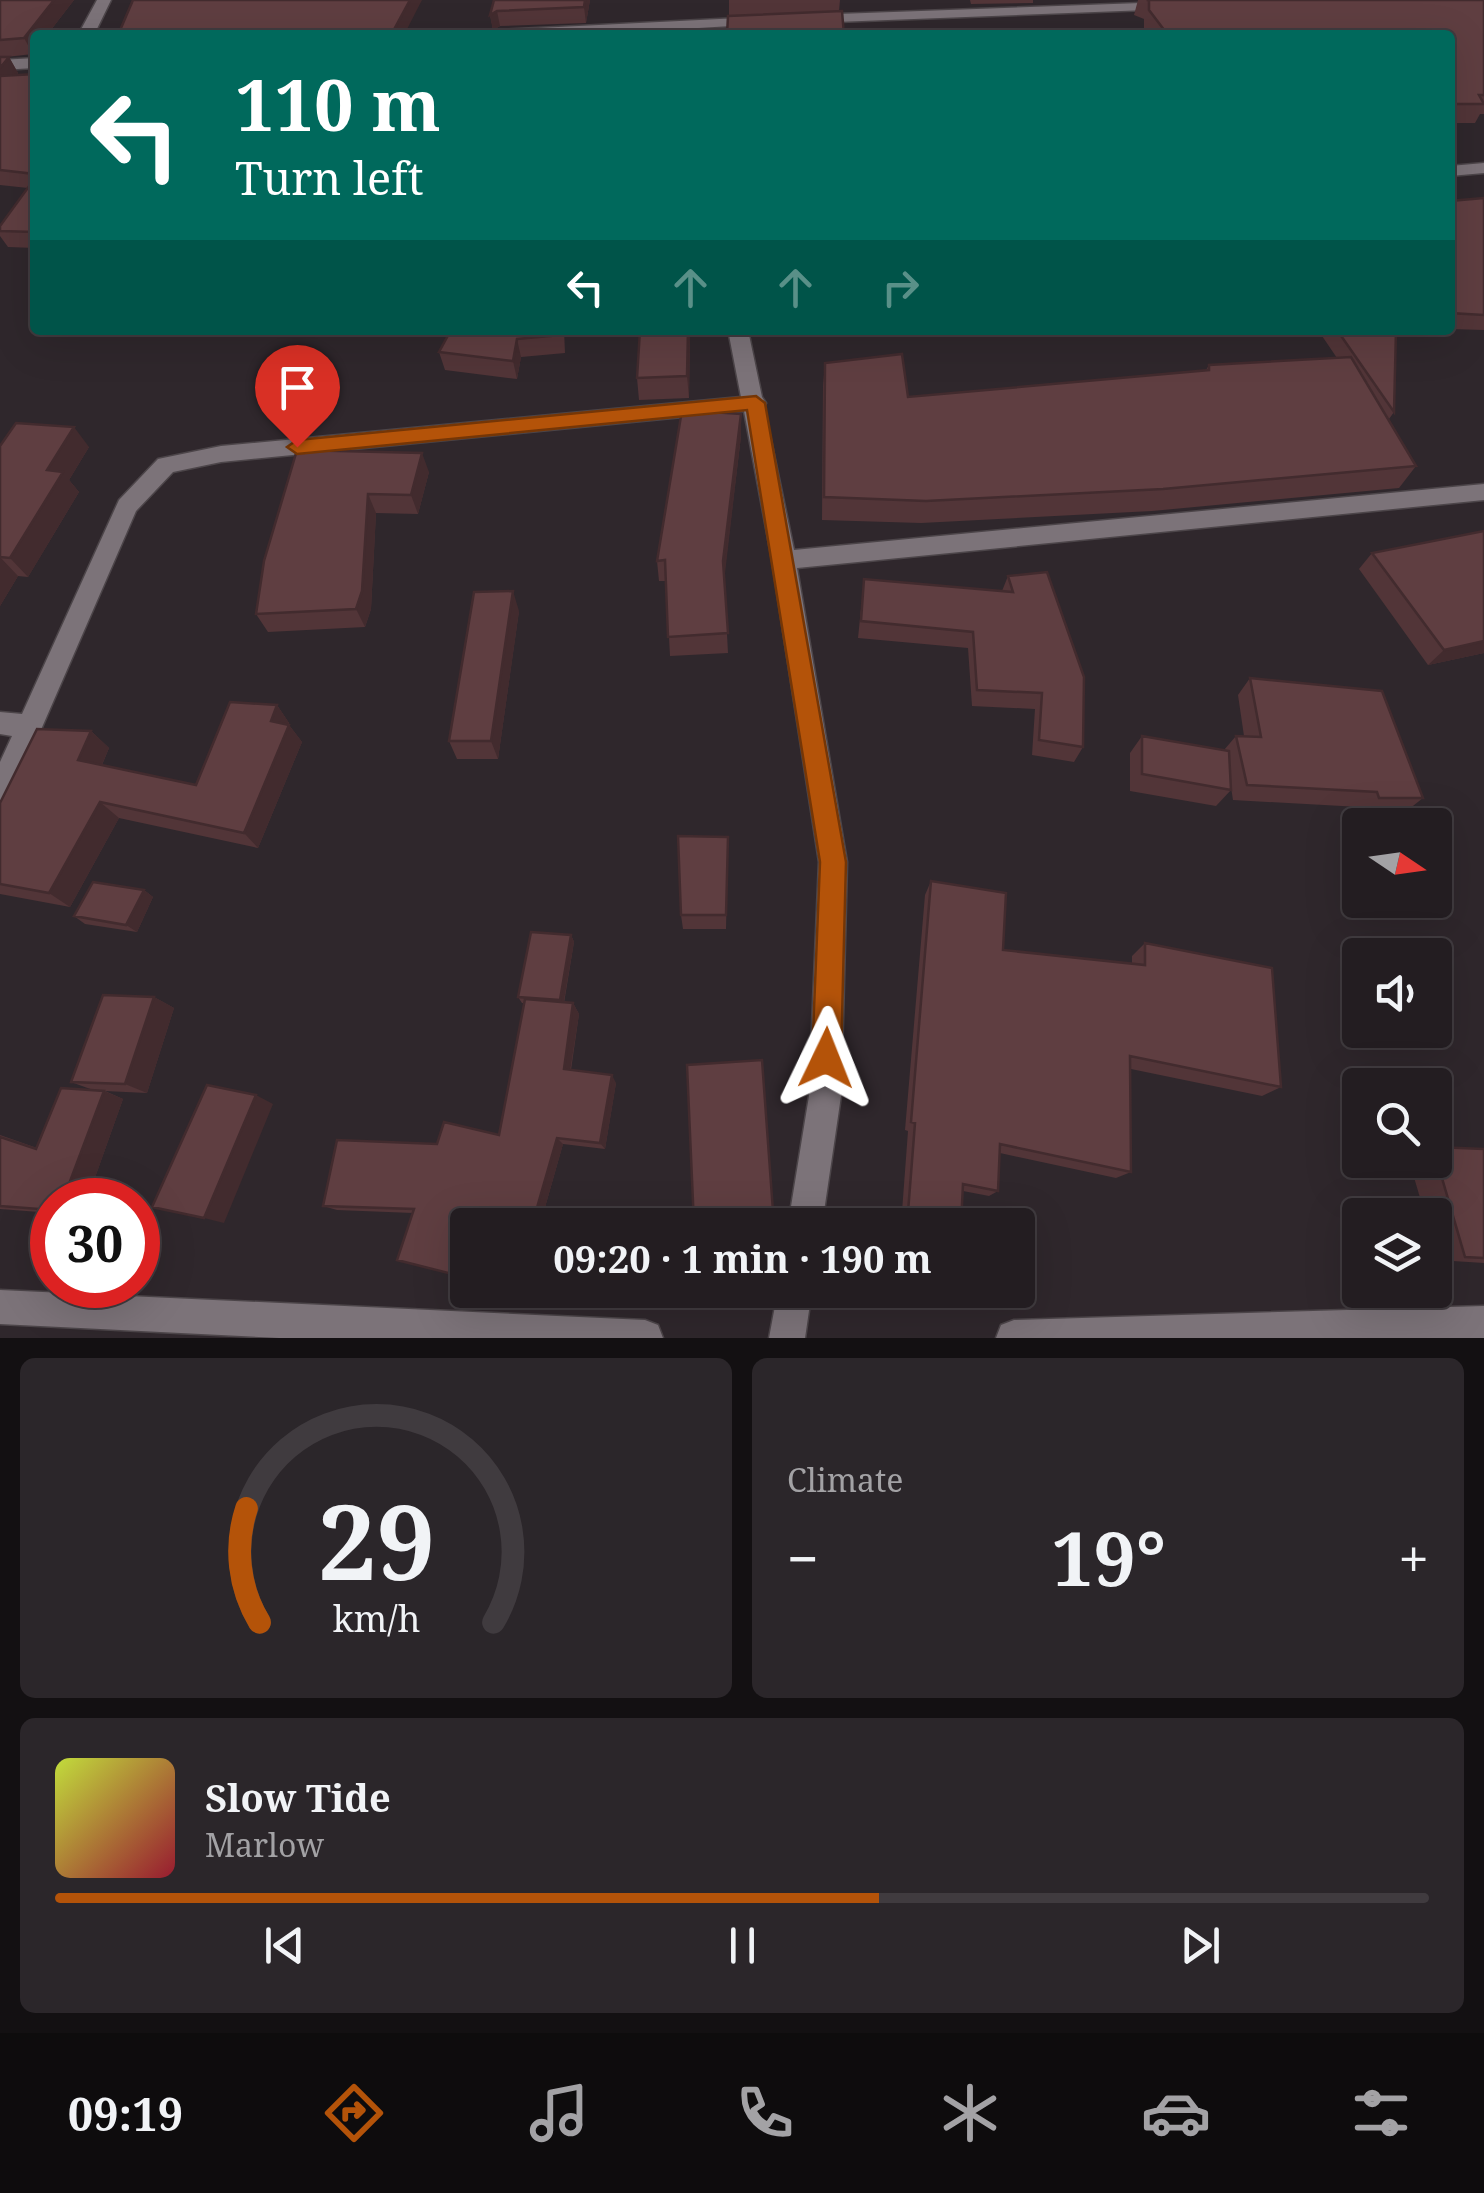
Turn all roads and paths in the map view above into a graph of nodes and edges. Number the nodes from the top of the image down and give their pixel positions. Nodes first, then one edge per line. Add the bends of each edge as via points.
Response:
1 (104, 0) edge
2 (1179, 5) edge
3 (685, 24) edge
4 (89, 30) edge
5 (584, 30) edge
6 (30, 63) edge
7 (0, 65) edge
8 (1484, 168) edge
9 (1455, 171) edge
10 (739, 335) edge
11 (756, 403) junction
12 (1484, 492) edge
13 (784, 560) junction
14 (0, 723) edge
15 (28, 726) junction
16 (0, 792) edge
17 (808, 1208) edge
18 (0, 1306) edge
19 (792, 1308) edge
20 (1484, 1324) edge
21 (646, 1338) edge
22 (787, 1338) edge
23 (1014, 1338) edge

1 - 4 street
2 - 3 street
3 - 5 street
6 - 7 street
8 - 9 street
10 - 11 street
11 - 13 street
11 - 15 street via 221,454 166,465 126,506
12 - 13 street
13 - 17 street via 833,862 825,1096
14 - 15 street
15 - 16 street
18 - 21 street
19 - 22 street
20 - 23 street

